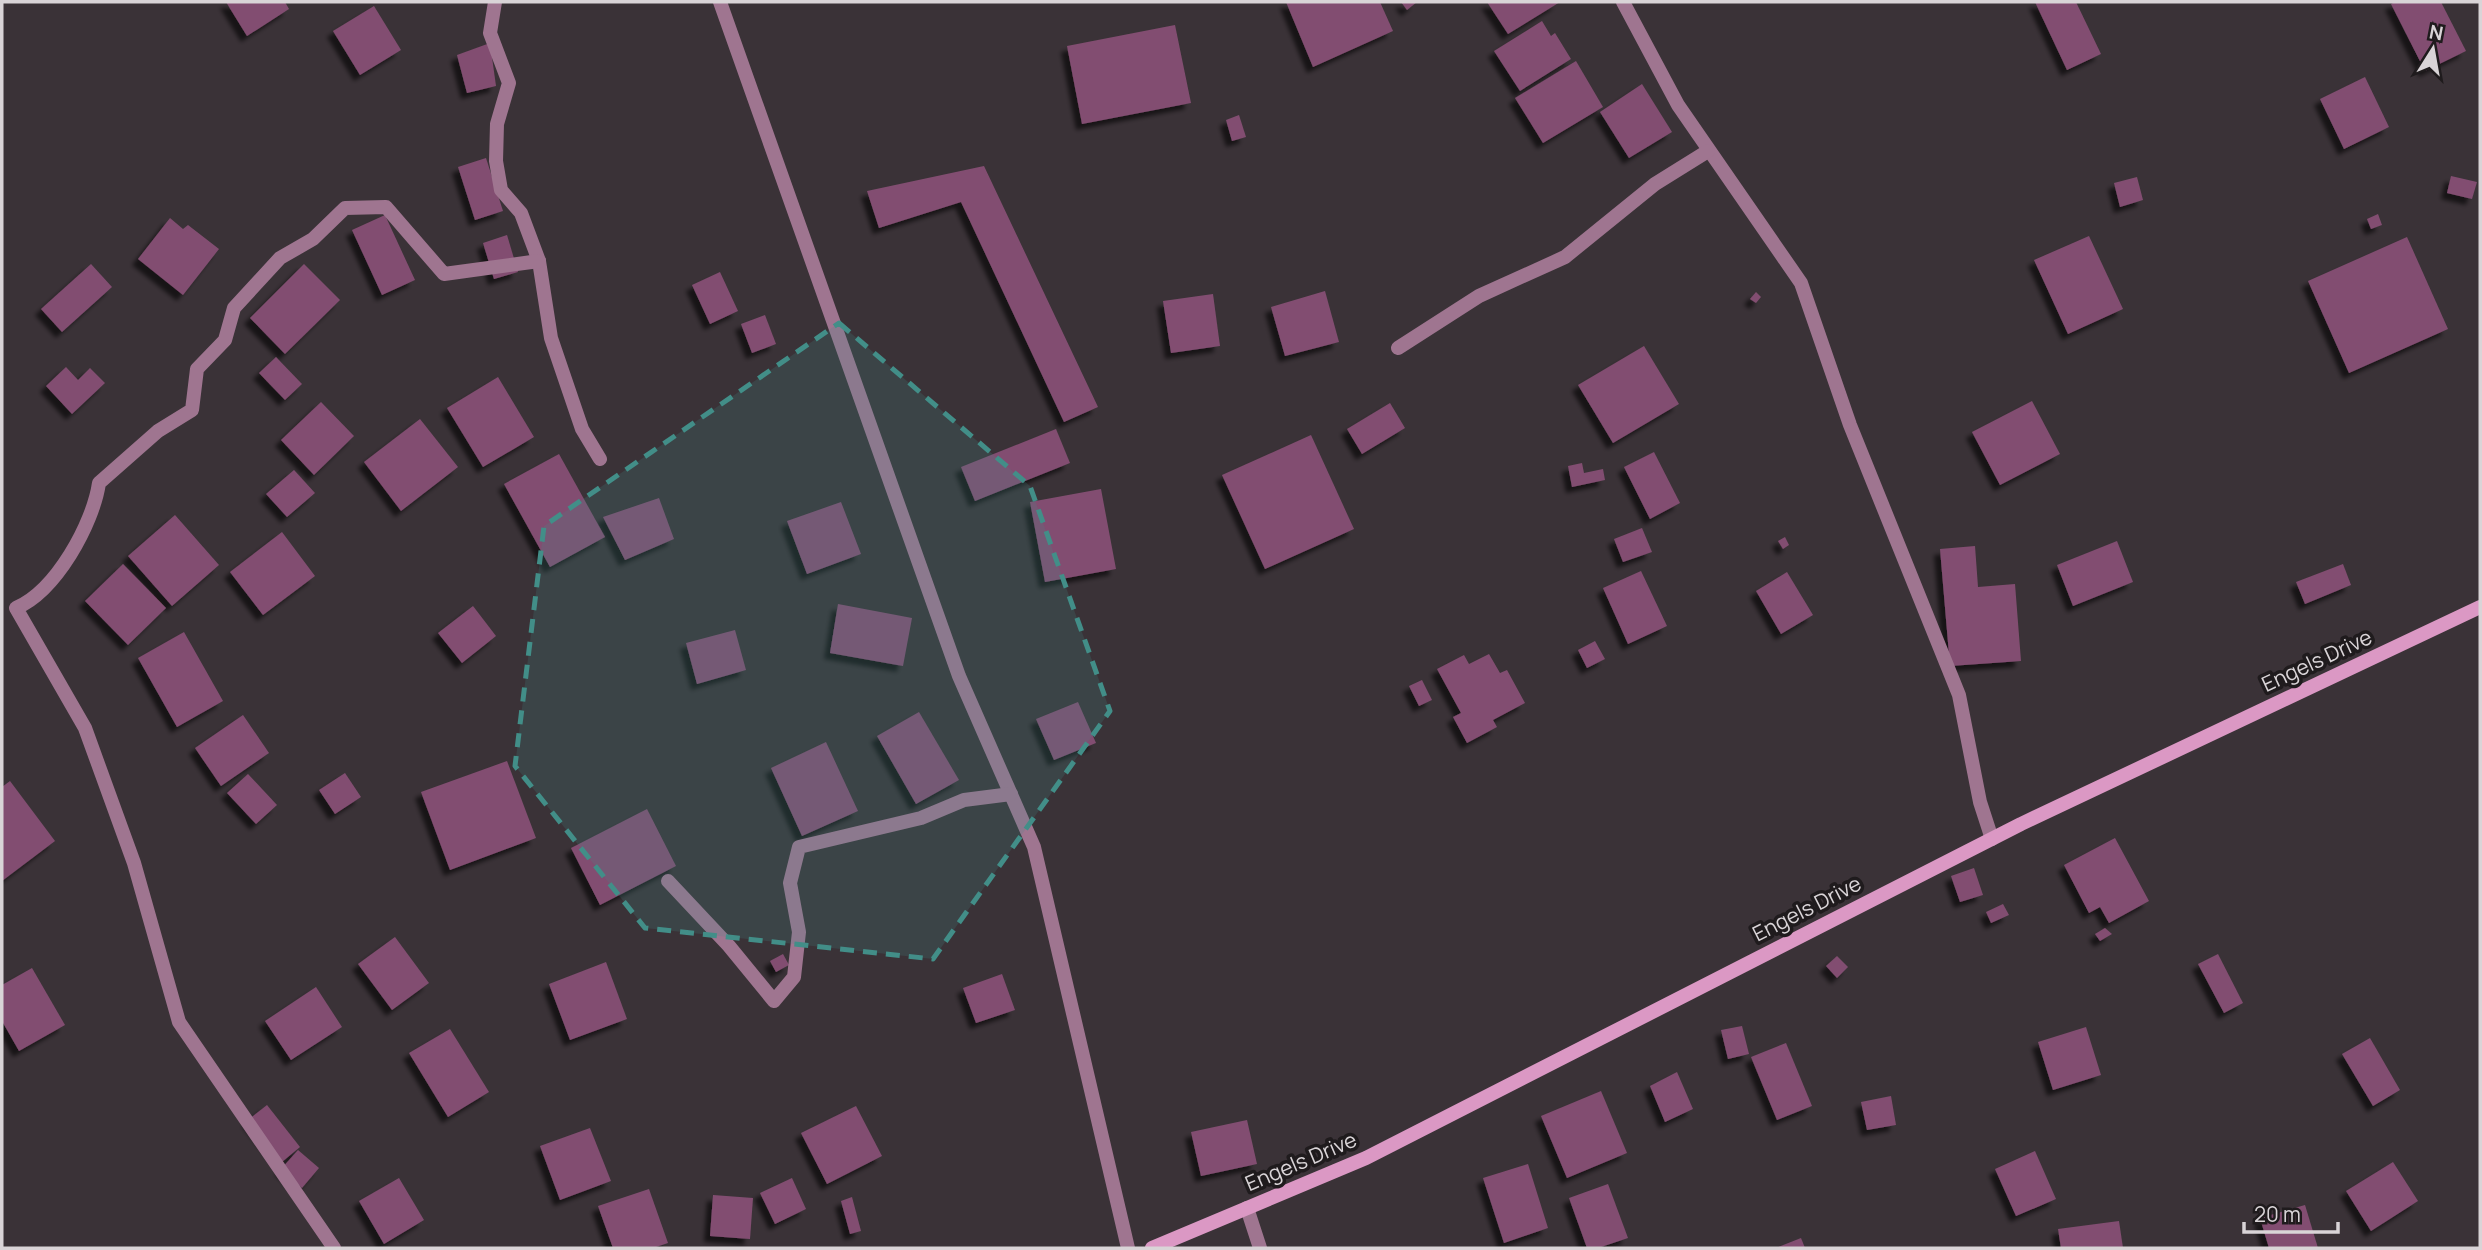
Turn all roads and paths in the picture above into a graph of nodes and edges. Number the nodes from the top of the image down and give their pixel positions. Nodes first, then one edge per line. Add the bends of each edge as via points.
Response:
1 (495, 2) edge
2 (720, 2) edge
3 (1623, 2) edge
4 (1707, 151) junction
5 (539, 261) junction
6 (1398, 348) dead end
7 (600, 459) dead end
8 (2480, 607) edge
9 (1011, 794) junction
10 (1992, 839) junction
11 (668, 881) dead end
12 (1247, 1208) junction
13 (334, 1248) edge
14 (1128, 1248) edge
15 (1152, 1248) edge
16 (1260, 1248) edge

1 - 5 street via 490,33 509,83 497,124 496,161 501,190 521,213
2 - 9 street via 959,676
3 - 4 street
4 - 6 street via 1655,184 1564,257 1479,296
4 - 10 street via 1801,283 1850,425 1959,695
5 - 7 street via 551,338 582,429
5 - 13 street via 444,274 386,207 345,208 313,239 280,258 233,308 225,340 197,369 192,410 158,431 99,483 96,507 74,549 45,586 16,608 85,728 134,863 179,1022
8 - 10 street, Engels Drive
9 - 11 street via 964,800 921,818 799,847 790,883 799,932 794,977 774,1001
9 - 14 street via 1034,847
10 - 12 street, Engels Drive via 1366,1157
12 - 15 street, Engels Drive
12 - 16 street

